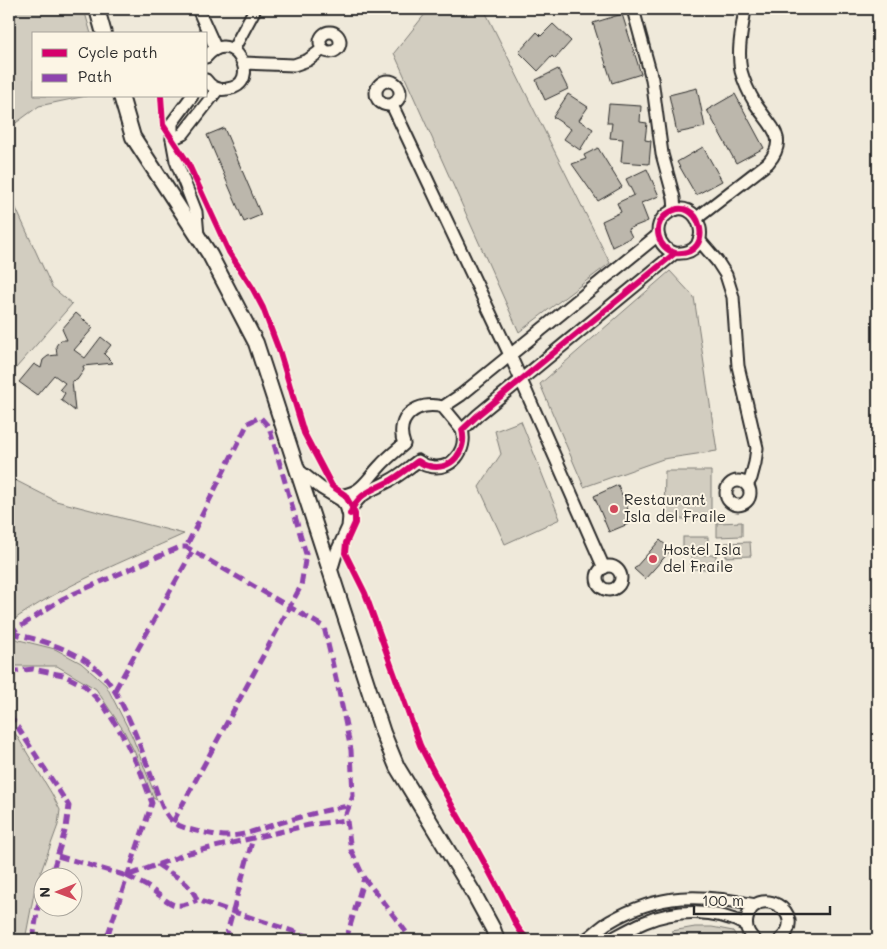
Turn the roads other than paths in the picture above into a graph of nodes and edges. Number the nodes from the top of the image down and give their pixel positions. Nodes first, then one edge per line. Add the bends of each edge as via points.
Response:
1 (97, 9) edge
2 (198, 9) edge
3 (255, 9) edge
4 (633, 9) edge
5 (745, 9) edge
6 (103, 32) edge
7 (216, 49) junction
8 (323, 49) dead end
9 (233, 50) junction
10 (208, 55) edge
11 (244, 63) junction
12 (208, 82) edge
13 (218, 89) junction
14 (122, 98) edge
15 (191, 98) edge
16 (392, 105) dead end
17 (172, 139) junction
18 (675, 210) junction
19 (696, 218) junction
20 (658, 235) junction
21 (198, 237) junction
22 (699, 240) junction
23 (676, 253) junction
24 (510, 355) junction
25 (522, 380) junction
26 (443, 407) junction
27 (462, 430) junction
28 (404, 444) junction
29 (418, 462) junction
30 (296, 468) junction
31 (746, 485) dead end
32 (332, 494) junction
33 (306, 498) junction
34 (349, 516) junction
35 (343, 539) junction
36 (323, 550) junction
37 (604, 568) dead end
38 (331, 571) junction
39 (756, 905) junction
40 (746, 925) junction
41 (495, 935) edge
42 (503, 940) edge
43 (584, 940) edge
44 (610, 940) edge
45 (755, 940) edge
46 (780, 940) edge

1 - 6 main road
2 - 7 street
3 - 9 street
4 - 18 street via 652,79 662,154
5 - 19 street via 739,57 742,73 778,142 768,163
7 - 9 street
7 - 10 street
8 - 11 street via 294,65
9 - 11 street
11 - 13 street via 243,76 236,85
12 - 13 street
13 - 17 street via 183,134
14 - 21 main road via 133,137
15 - 17 street via 172,123
16 - 24 street
17 - 21 street via 176,161 196,212
18 - 19 street via 687,211
18 - 20 street via 662,218
19 - 22 street via 701,231
20 - 23 street via 664,246
20 - 24 street
21 - 30 main road via 256,343
22 - 23 street via 689,251
22 - 31 street via 726,275 733,297 738,366 757,448 751,478
23 - 25 street
24 - 25 street
24 - 26 street
25 - 27 street
25 - 37 street
26 - 27 street
26 - 28 street via 426,405 411,412 401,428
27 - 29 street via 462,450 455,459 443,466 430,467
28 - 29 street
28 - 32 street via 352,494
29 - 34 street via 368,490 358,499
30 - 32 street
30 - 33 main road
32 - 33 street via 320,493
32 - 34 street via 346,506
33 - 36 main road
34 - 35 street
35 - 36 street
35 - 38 street
36 - 38 main road
38 - 41 main road via 380,725 398,767
39 - 40 street via 749,912
39 - 43 street via 699,896 672,898 628,912
39 - 46 street via 770,902 784,910 789,925
40 - 44 street via 716,914 675,914 644,922
40 - 45 street
41 - 42 street

